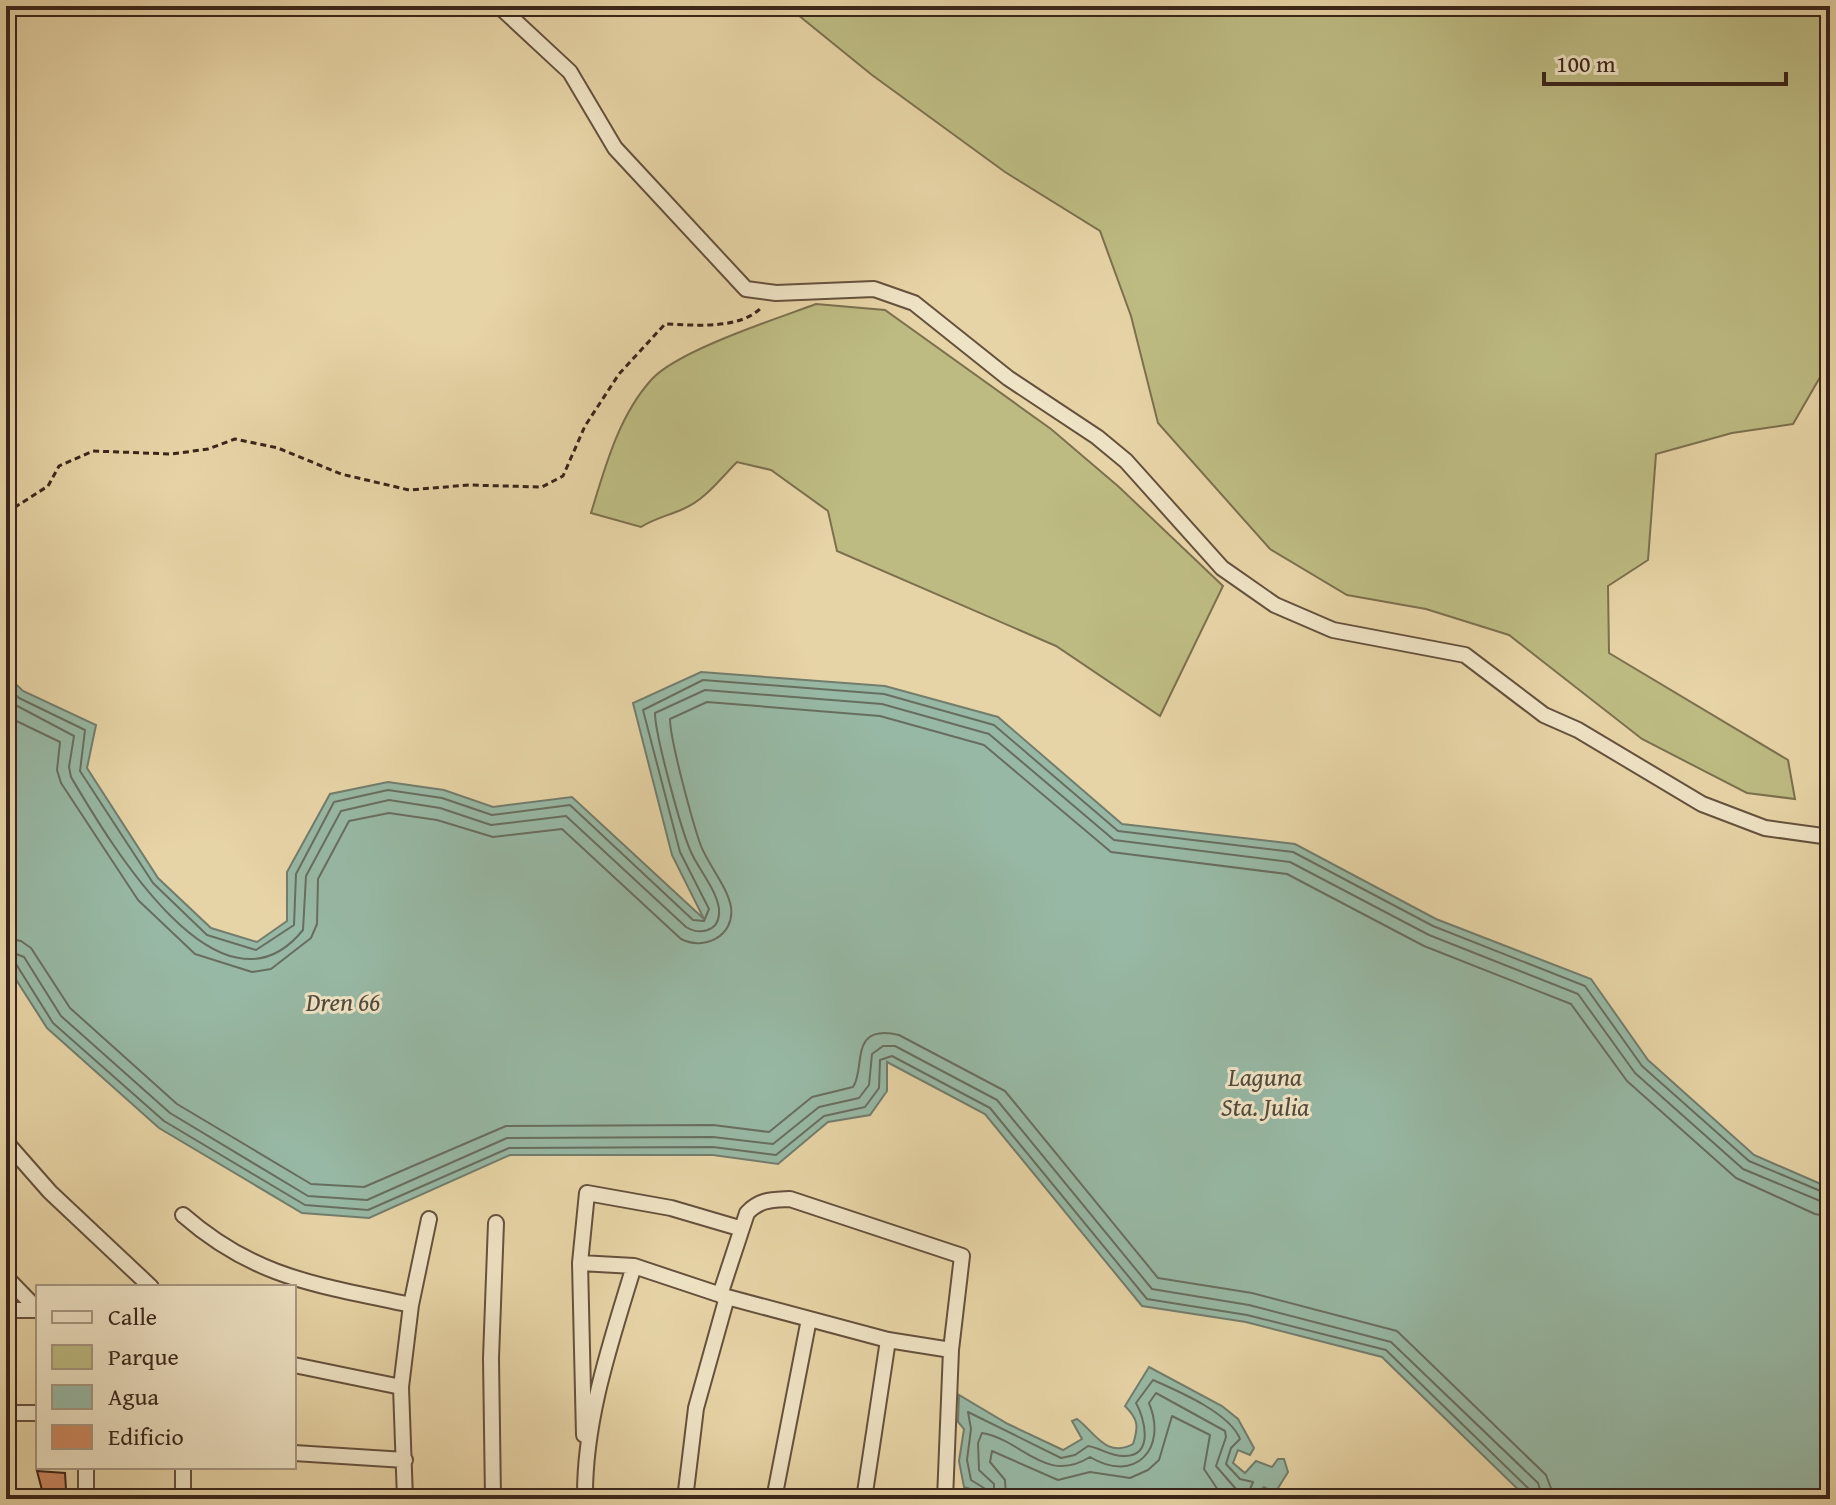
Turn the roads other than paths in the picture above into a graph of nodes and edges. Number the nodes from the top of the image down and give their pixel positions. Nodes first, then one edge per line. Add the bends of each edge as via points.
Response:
1 (499, 6) edge
2 (1830, 837) edge
3 (6, 1142) edge
4 (183, 1215) dead end
5 (429, 1219) dead end
6 (496, 1223) dead end
7 (739, 1228) junction
8 (580, 1263) junction
9 (634, 1266) junction
10 (6, 1277) edge
11 (149, 1285) edge
12 (724, 1296) junction
13 (411, 1305) junction
14 (36, 1308) edge
15 (6, 1310) edge
16 (36, 1310) edge
17 (809, 1319) junction
18 (888, 1340) junction
19 (951, 1350) junction
20 (296, 1365) edge
21 (401, 1387) junction
22 (6, 1413) edge
23 (36, 1413) edge
24 (296, 1453) edge
25 (405, 1460) junction
26 (585, 1464) junction
27 (86, 1469) edge
28 (183, 1469) edge
29 (86, 1499) edge
30 (183, 1499) edge
31 (405, 1499) edge
32 (493, 1499) edge
33 (585, 1499) edge
34 (685, 1499) edge
35 (774, 1499) edge
36 (864, 1499) edge
37 (945, 1499) edge

1 - 2 street via 570,72 615,148 746,289 874,289 914,303 1008,378 1116,453 1222,568 1275,605 1333,630 1465,655 1544,715 1702,804 1765,828
3 - 11 street via 50,1192
4 - 13 street via 216,1243 255,1265
5 - 13 street
6 - 32 street
7 - 8 street via 671,1208 587,1193
7 - 12 street
7 - 19 street via 756,1203 790,1199 962,1256
8 - 9 street
8 - 26 street
9 - 12 street
9 - 26 street via 603,1372
10 - 14 street
12 - 17 street
12 - 34 street via 696,1408
13 - 21 street
15 - 16 street
17 - 18 street
17 - 35 street
18 - 19 street
18 - 36 street
19 - 37 street
20 - 21 street
21 - 25 street
22 - 23 street
24 - 25 street
25 - 31 street
26 - 33 street
27 - 29 street
28 - 30 street

